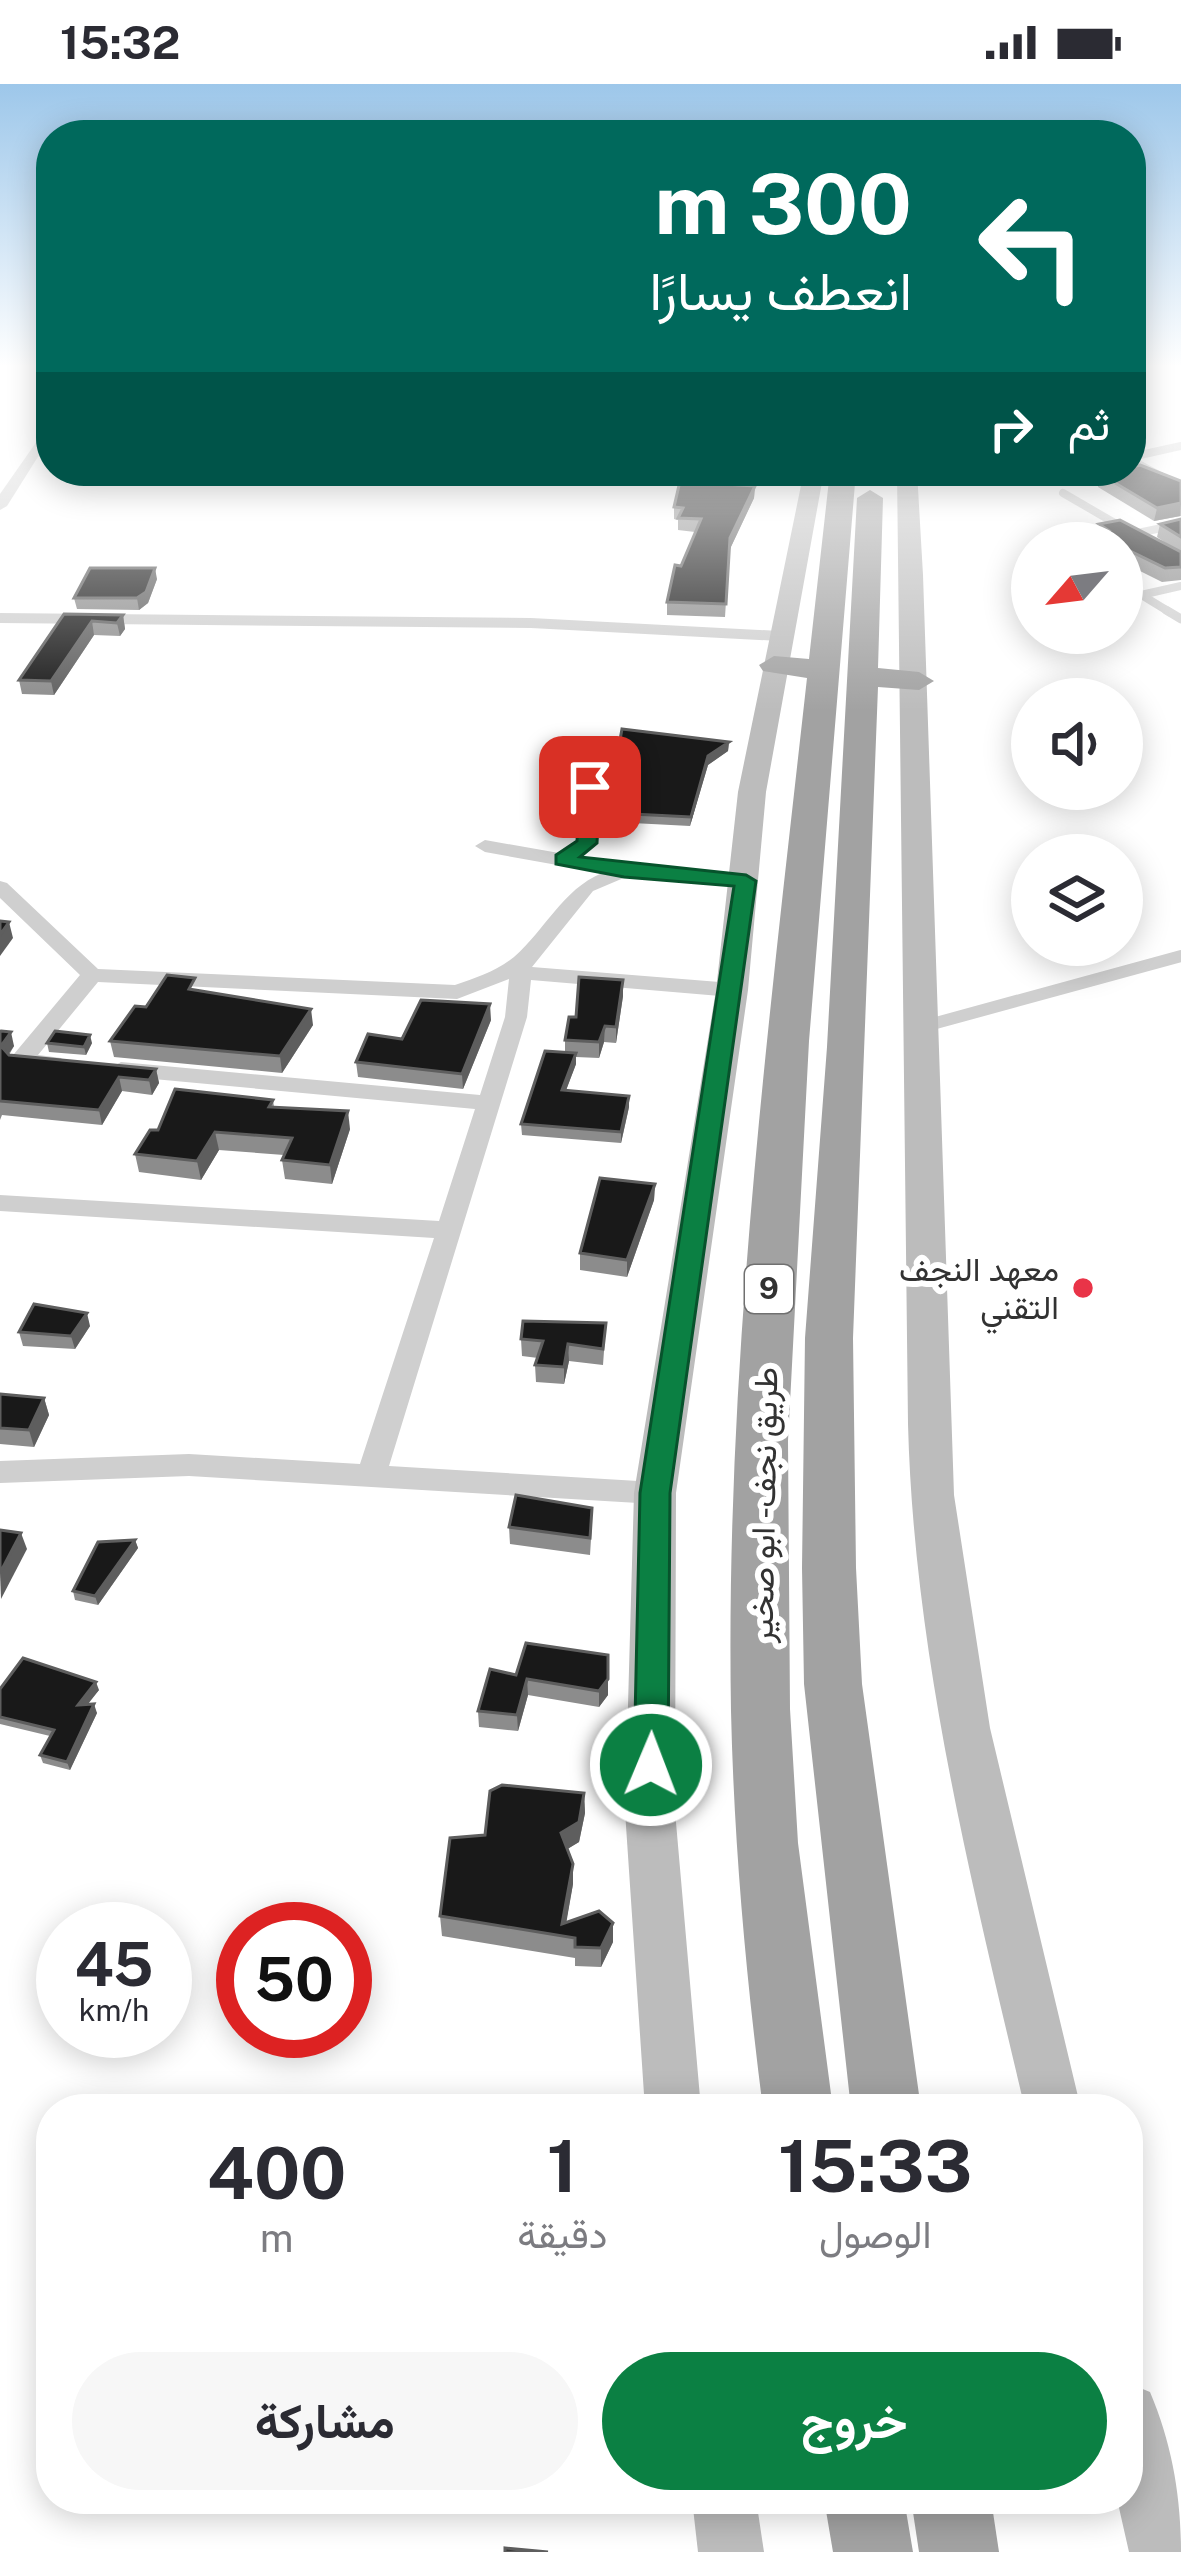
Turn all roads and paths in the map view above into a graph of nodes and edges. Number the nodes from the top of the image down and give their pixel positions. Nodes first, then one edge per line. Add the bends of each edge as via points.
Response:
1 (16, 480) edge
2 (908, 486) edge
3 (1063, 494) dead end
4 (834, 495) edge
5 (0, 506) edge
6 (910, 518) junction
7 (1112, 522) edge
8 (1181, 524) edge
9 (1143, 532) edge
10 (1143, 540) edge
11 (1149, 543) edge
12 (1181, 586) edge
13 (1143, 595) edge
14 (1143, 596) edge
15 (0, 618) edge
16 (1181, 619) edge
17 (777, 650) junction
18 (842, 673) junction
19 (919, 681) junction
20 (593, 760) dead end
21 (485, 846) dead end
22 (563, 860) junction
23 (624, 871) junction
24 (746, 881) junction
25 (0, 887) edge
26 (1181, 956) edge
27 (522, 967) junction
28 (92, 976) junction
29 (732, 990) junction
30 (918, 1028) junction
31 (489, 1103) junction
32 (0, 1203) edge
33 (447, 1230) junction
34 (0, 1472) edge
35 (372, 1473) junction
36 (761, 1478) junction
37 (831, 1492) junction
38 (655, 1493) junction
39 (760, 1557) junction
40 (829, 1568) junction
41 (672, 2094) edge
42 (796, 2094) edge
43 (884, 2094) edge
44 (1049, 2094) edge
45 (1143, 2475) edge
46 (726, 2514) edge
47 (867, 2514) edge
48 (953, 2514) edge
49 (731, 2552) edge
50 (873, 2552) edge
51 (959, 2552) edge
52 (1162, 2552) edge

1 - 5 street
2 - 6 main road
3 - 7 lane
4 - 6 highway
4 - 17 main road
4 - 18 highway, طريق نجف - ابو صخير / 9
6 - 19 main road
8 - 9 lane
10 - 11 lane
12 - 13 lane
14 - 16 lane
15 - 17 street via 531,623
17 - 18 highway
17 - 24 main road
18 - 19 highway
18 - 36 highway, طريق نجف - ابو صخير / 9 via 770,1256
18 - 37 highway, طريق نجف - ابو صخير / 9
19 - 30 main road
20 - 22 street via 587,843
21 - 22 street
22 - 23 street
23 - 24 street
23 - 27 street via 586,886
24 - 29 main road
25 - 28 street
26 - 30 lane
27 - 28 street via 457,992
27 - 29 street
27 - 31 street
28 - 31 street via 21,1060
29 - 38 main road
30 - 44 main road via 932,1492 949,1637 981,1818
31 - 33 street
32 - 33 street
33 - 35 street
34 - 35 street via 189,1465
35 - 38 street
36 - 37 highway via 791,1503
36 - 39 highway, طريق نجف - ابو صخير / 9
37 - 40 highway, طريق نجف - ابو صخير / 9
38 - 41 main road via 650,1811
39 - 40 highway via 797,1541 819,1551
39 - 42 highway, طريق نجف - ابو صخير / 9 via 760,1772
40 - 43 highway, طريق نجف - ابو صخير / 9 via 833,1684
45 - 52 main road
46 - 49 main road
47 - 50 highway
48 - 51 highway

